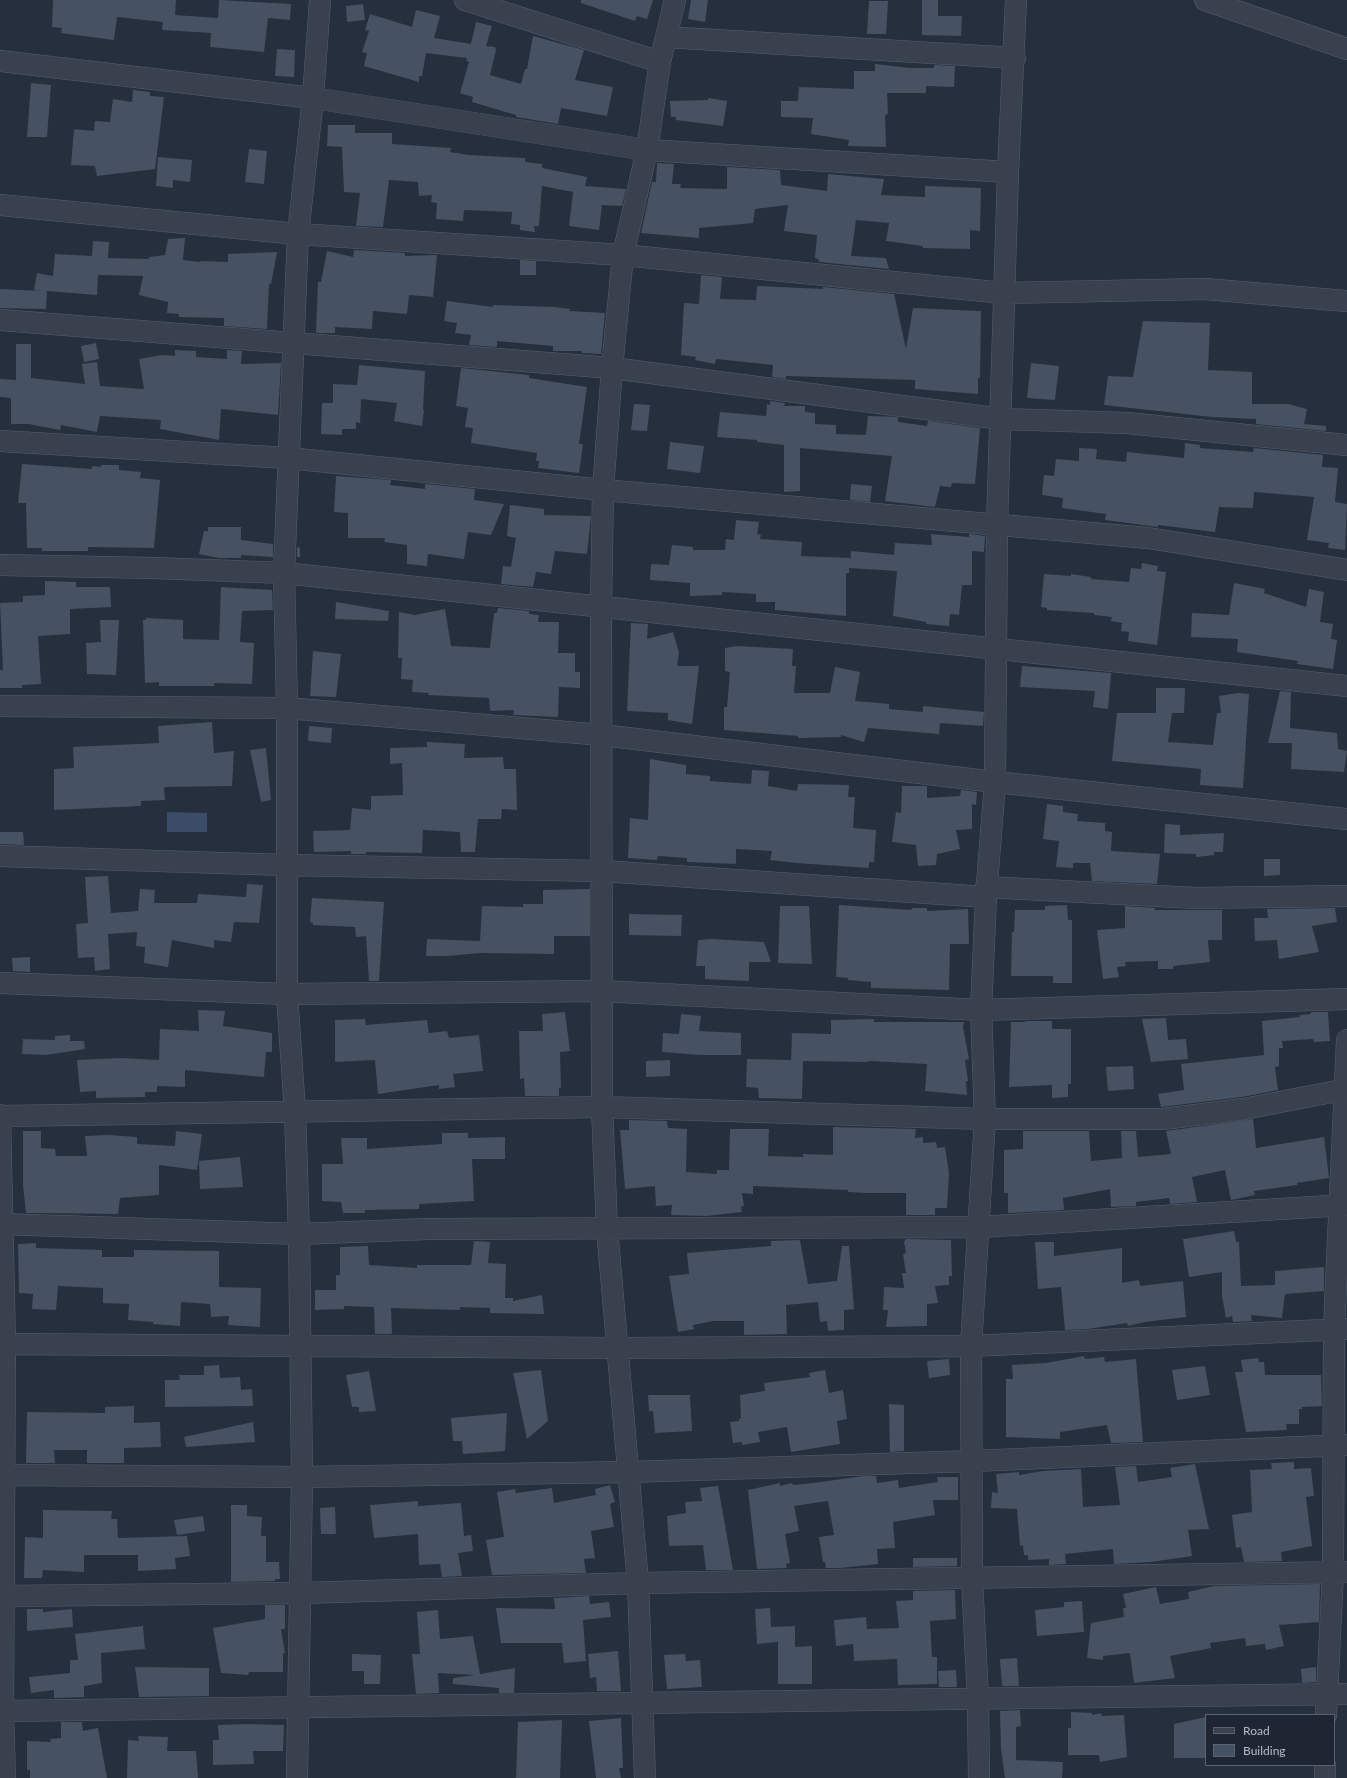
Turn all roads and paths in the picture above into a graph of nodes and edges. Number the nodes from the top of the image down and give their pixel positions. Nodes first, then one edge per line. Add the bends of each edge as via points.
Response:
1 (320, 0) edge
2 (465, 0) edge
3 (675, 0) edge
4 (1016, 0) edge
5 (1206, 0) edge
6 (666, 37) junction
7 (1347, 49) edge
8 (1015, 58) junction
9 (0, 61) edge
10 (660, 62) junction
11 (313, 98) junction
12 (647, 150) junction
13 (1008, 172) junction
14 (0, 205) edge
15 (298, 234) junction
16 (623, 255) junction
17 (1004, 293) junction
18 (1347, 302) edge
19 (0, 320) edge
20 (292, 343) junction
21 (612, 368) junction
22 (1002, 418) junction
23 (0, 441) edge
24 (1347, 445) edge
25 (288, 458) junction
26 (603, 490) junction
27 (997, 525) junction
28 (0, 565) edge
29 (1347, 570) edge
30 (284, 573) junction
31 (600, 607) junction
32 (997, 650) junction
33 (1347, 686) edge
34 (0, 706) edge
35 (287, 708) junction
36 (602, 735) junction
37 (995, 782) junction
38 (1347, 819) edge
39 (0, 856) edge
40 (286, 865) junction
41 (602, 871) junction
42 (986, 892) junction
43 (1347, 896) edge
44 (0, 983) edge
45 (602, 991) junction
46 (287, 994) junction
47 (1347, 999) edge
48 (981, 1010) junction
49 (1347, 1040) edge
50 (1345, 1089) edge
51 (602, 1107) junction
52 (295, 1112) junction
53 (0, 1116) edge
54 (985, 1119) junction
55 (1343, 1205) edge
56 (2, 1224) edge
57 (979, 1227) junction
58 (607, 1229) junction
59 (299, 1234) junction
60 (1340, 1329) edge
61 (3, 1343) edge
62 (300, 1344) junction
63 (971, 1346) junction
64 (617, 1348) junction
65 (1340, 1445) edge
66 (973, 1461) junction
67 (629, 1472) junction
68 (2, 1475) edge
69 (302, 1477) junction
70 (1340, 1573) edge
71 (972, 1579) junction
72 (638, 1583) junction
73 (301, 1593) junction
74 (2, 1596) edge
75 (1327, 1694) junction
76 (1347, 1694) edge
77 (978, 1699) junction
78 (642, 1703) junction
79 (298, 1706) junction
80 (2, 1711) edge
81 (1326, 1714) edge
82 (1325, 1766) edge
83 (5, 1778) edge
84 (297, 1778) edge
85 (645, 1778) edge
86 (978, 1778) edge
87 (1325, 1778) edge

1 - 11 street
2 - 10 street
3 - 6 street
4 - 8 street
5 - 7 street
6 - 8 street
6 - 10 street
8 - 13 street
9 - 11 street
10 - 12 street
11 - 12 street
11 - 15 street
12 - 13 street
12 - 16 street
13 - 17 street
14 - 15 street
15 - 16 street
15 - 20 street
16 - 17 street
16 - 21 street
17 - 18 street via 1205,289
17 - 22 street
19 - 20 street
20 - 21 street
20 - 25 street
21 - 22 street
21 - 26 street
22 - 24 street via 1127,423
22 - 27 street
23 - 25 street
25 - 26 street
25 - 30 street
26 - 27 street
26 - 31 street
27 - 29 street via 1148,538
27 - 32 street
28 - 30 street
30 - 31 street
30 - 35 street
31 - 32 street
31 - 36 street
32 - 33 street
32 - 37 street
34 - 35 street
35 - 36 street
35 - 40 street
36 - 37 street
36 - 41 street
37 - 38 street
37 - 42 street
39 - 40 street
40 - 41 street
40 - 46 street
41 - 42 street
41 - 45 street
42 - 43 street via 1196,898
42 - 48 street
44 - 46 street
45 - 46 street
45 - 48 street
45 - 51 street
46 - 52 street
47 - 48 street
48 - 54 street
49 - 50 street
50 - 54 street via 1244,1109 1163,1119
50 - 55 street
51 - 52 street
51 - 54 street
51 - 58 street
52 - 53 street
52 - 59 street
53 - 56 street
54 - 57 street
55 - 57 street
55 - 60 street
56 - 59 street
56 - 61 street
57 - 58 street
57 - 63 street
58 - 59 street via 428,1229
58 - 64 street
59 - 62 street
60 - 63 street
60 - 65 street
61 - 62 street
61 - 68 street
62 - 64 street
62 - 69 street
63 - 64 street
63 - 66 street
64 - 67 street
65 - 66 street
65 - 70 street
66 - 67 street
66 - 71 street
67 - 69 street
67 - 72 street
68 - 69 street
68 - 74 street
69 - 73 street
70 - 71 street
70 - 75 street
71 - 72 street
71 - 77 street
72 - 73 street
72 - 78 street
73 - 74 street
73 - 79 street
74 - 80 street
75 - 76 street
75 - 77 street
75 - 81 street
77 - 78 street
77 - 86 street
78 - 79 street
78 - 85 street
79 - 80 street
79 - 84 street
80 - 83 street
82 - 87 street

